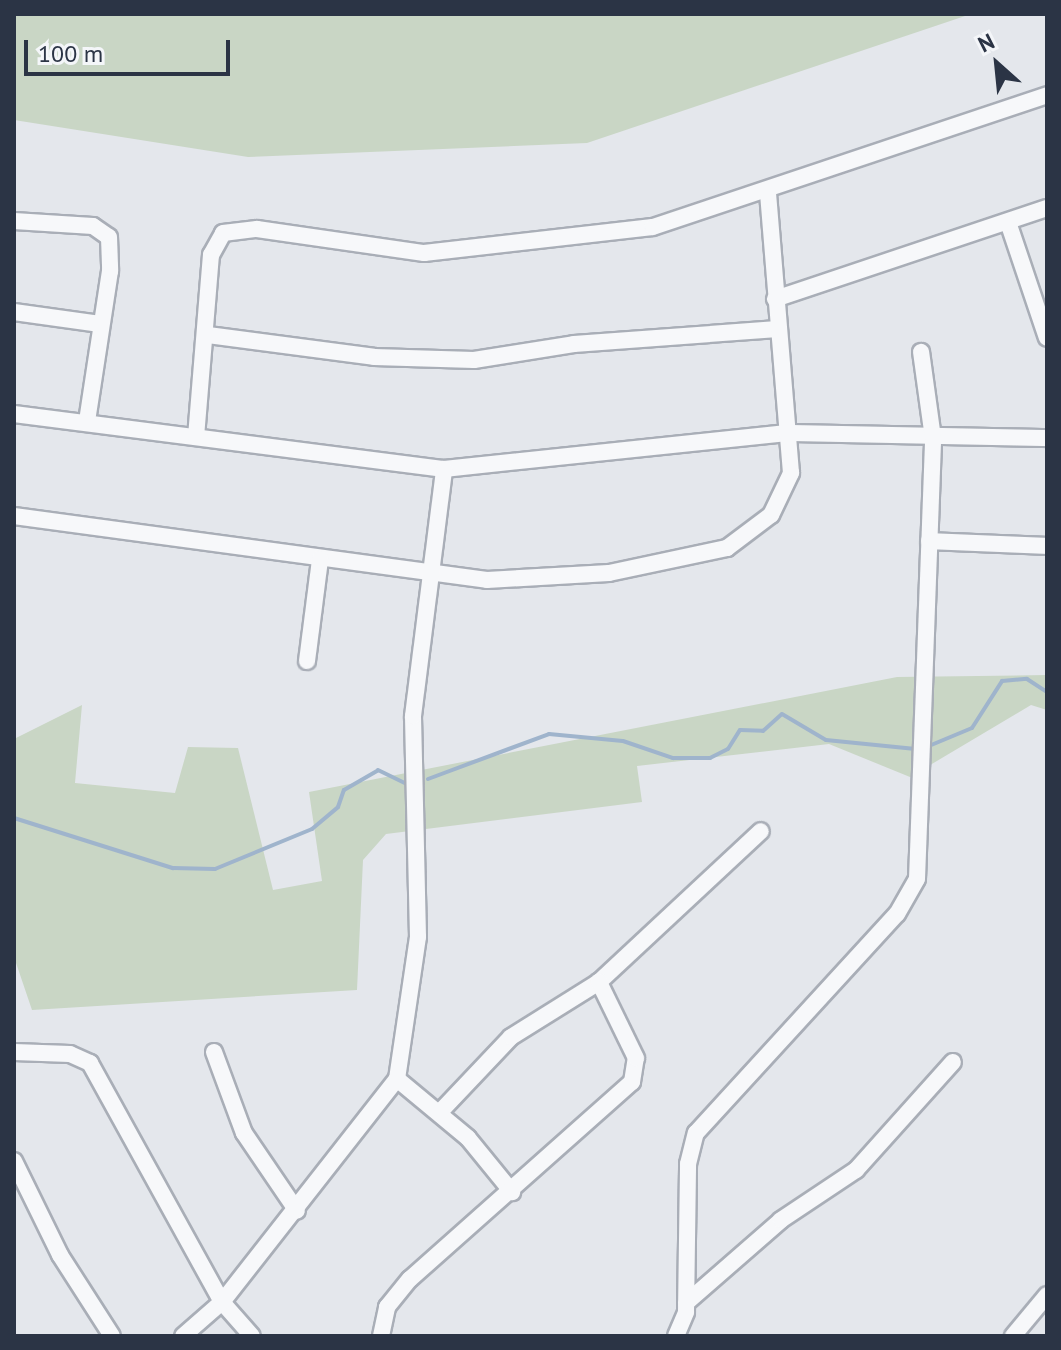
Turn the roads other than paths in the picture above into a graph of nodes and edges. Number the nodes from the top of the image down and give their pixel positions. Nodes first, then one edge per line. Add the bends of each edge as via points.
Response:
1 (1047, 95) edge
2 (768, 191) junction
3 (1047, 208) edge
4 (14, 221) edge
5 (1008, 222) junction
6 (775, 299) junction
7 (14, 312) edge
8 (100, 324) junction
9 (777, 329) junction
10 (208, 335) junction
11 (1047, 338) edge
12 (921, 352) dead end
13 (14, 414) edge
14 (87, 422) junction
15 (787, 433) junction
16 (196, 437) junction
17 (933, 438) junction
18 (1047, 438) edge
19 (444, 469) junction
20 (14, 516) edge
21 (929, 541) junction
22 (1047, 546) edge
23 (320, 559) junction
24 (433, 574) junction
25 (307, 661) dead end
26 (761, 831) dead end
27 (599, 982) junction
28 (14, 1052) edge
29 (214, 1052) dead end
30 (953, 1062) dead end
31 (397, 1079) junction
32 (440, 1112) junction
33 (14, 1161) edge
34 (19, 1186) edge
35 (512, 1192) junction
36 (297, 1211) junction
37 (1047, 1295) edge
38 (222, 1302) junction
39 (686, 1303) junction
40 (112, 1336) edge
41 (183, 1336) edge
42 (252, 1336) edge
43 (381, 1336) edge
44 (676, 1336) edge
45 (1013, 1336) edge

1 - 2 street
2 - 6 street
2 - 10 street via 653,227 424,253 234,229 215,241 211,255
3 - 5 street
4 - 8 street via 106,231 112,253
5 - 6 street
5 - 11 street
6 - 9 street
7 - 8 street
8 - 14 street
9 - 10 street via 574,344 474,360 374,357
9 - 15 street
10 - 16 street
12 - 17 street
13 - 14 street
14 - 16 street
15 - 17 street
15 - 19 street
15 - 24 street via 791,473 782,500 749,535 727,548 609,573 487,580
16 - 19 street
17 - 18 street
17 - 21 street
19 - 24 street
20 - 23 street
21 - 22 street
21 - 39 street via 920,863 907,900 703,1121 689,1147
23 - 24 street
23 - 25 street
24 - 31 street via 413,716 418,937
26 - 27 street
27 - 32 street via 511,1037
27 - 35 street via 637,1071 607,1110
28 - 38 street via 70,1054 90,1063
29 - 36 street via 244,1133
30 - 39 street via 856,1170 781,1220
31 - 32 street
31 - 36 street
32 - 35 street
33 - 34 street
34 - 40 street
35 - 43 street via 396,1294
36 - 38 street
37 - 45 street
38 - 41 street
38 - 42 street
39 - 44 street

